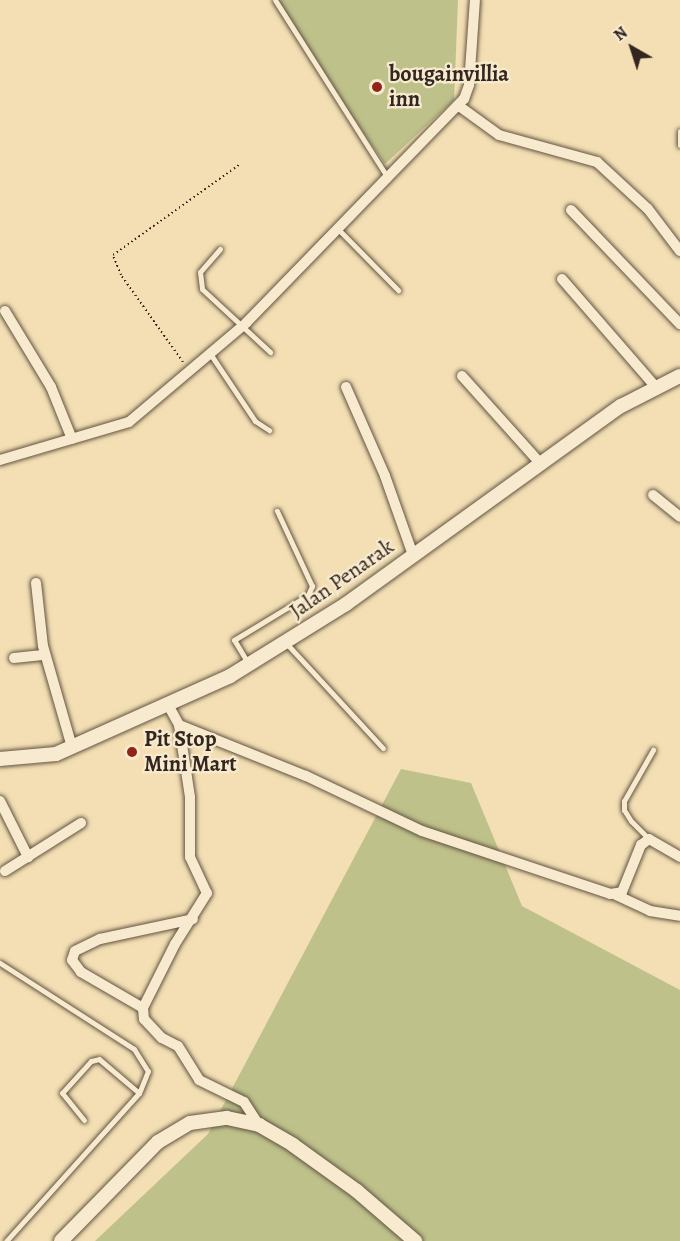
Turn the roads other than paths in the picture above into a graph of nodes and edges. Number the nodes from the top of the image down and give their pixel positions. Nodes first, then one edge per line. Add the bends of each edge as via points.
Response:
1 (275, 0) edge
2 (475, 0) edge
3 (459, 106) junction
4 (680, 131) edge
5 (680, 145) edge
6 (388, 178) junction
7 (570, 210) dead end
8 (338, 229) junction
9 (220, 249) dead end
10 (680, 251) edge
11 (562, 279) dead end
12 (398, 290) dead end
13 (5, 311) dead end
14 (680, 324) edge
15 (240, 328) junction
16 (270, 352) dead end
17 (211, 356) junction
18 (462, 376) dead end
19 (680, 376) edge
20 (655, 386) junction
21 (346, 387) dead end
22 (269, 430) dead end
23 (72, 439) junction
24 (0, 460) edge
25 (541, 464) junction
26 (653, 495) dead end
27 (277, 512) dead end
28 (680, 517) edge
29 (413, 555) junction
30 (36, 583) dead end
31 (286, 643) junction
32 (45, 655) junction
33 (14, 658) dead end
34 (249, 665) junction
35 (167, 703) junction
36 (179, 725) junction
37 (72, 747) junction
38 (384, 748) dead end
39 (653, 750) dead end
40 (0, 759) edge
41 (0, 801) edge
42 (81, 824) dead end
43 (649, 839) junction
44 (680, 857) edge
45 (28, 858) junction
46 (5, 871) dead end
47 (616, 894) junction
48 (680, 916) edge
49 (193, 919) junction
50 (0, 963) edge
51 (143, 1008) junction
52 (140, 1094) junction
53 (84, 1120) dead end
54 (259, 1125) junction
55 (6, 1241) edge
56 (61, 1241) edge
57 (415, 1241) edge

1 - 6 lane
2 - 3 street via 469,85
3 - 6 street
3 - 10 street via 499,135 597,162 648,208
4 - 5 lane
6 - 8 street
7 - 14 street
8 - 12 lane
8 - 15 street
9 - 15 lane via 200,272 202,289
11 - 20 street
13 - 23 street via 51,387
15 - 16 lane
15 - 17 street
17 - 22 lane via 255,421
17 - 23 street via 129,422
18 - 25 street
19 - 20 street, Jalan Penarak
20 - 25 street, Jalan Penarak
21 - 29 street via 385,476
23 - 24 street
25 - 29 street, Jalan Penarak
26 - 28 street
27 - 34 lane via 312,585 308,595 234,640
29 - 31 street, Jalan Penarak
30 - 32 street
31 - 34 street, Jalan Penarak
31 - 38 lane
32 - 33 street
32 - 37 street
34 - 35 street, Jalan Penarak
35 - 36 street
35 - 37 street, Jalan Penarak
36 - 47 street via 306,776 422,831
36 - 49 street via 190,797 190,857 207,893
37 - 40 street, Jalan Penarak via 56,754
39 - 43 lane via 624,801 631,821
41 - 45 street
42 - 45 street
43 - 44 street
43 - 47 street via 641,845 622,892
45 - 46 street
47 - 48 street via 650,911
49 - 51 street via 175,944
49 - 51 street via 100,939 75,951 72,960 81,972
50 - 52 lane via 134,1049 148,1071
51 - 54 street via 144,1019 152,1030 178,1046 199,1080 244,1102
52 - 53 lane via 95,1059 62,1094
52 - 55 lane
54 - 56 street via 227,1118 173,1130 140,1157
54 - 57 street via 357,1191

